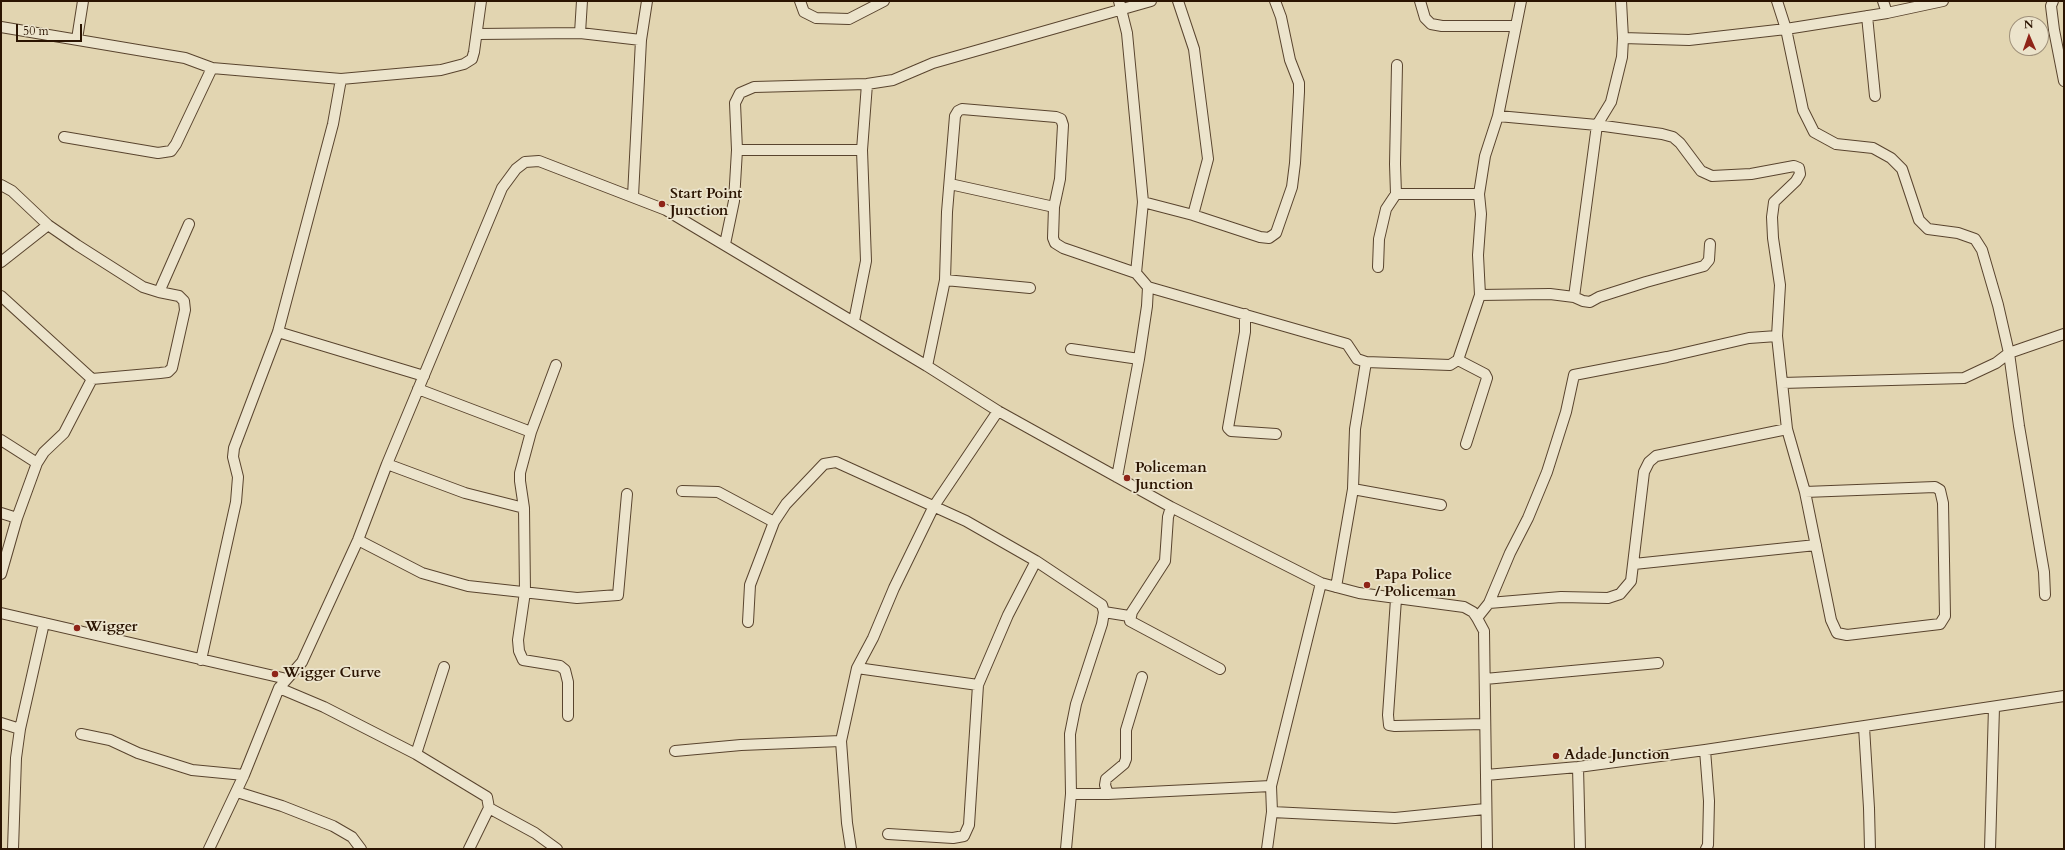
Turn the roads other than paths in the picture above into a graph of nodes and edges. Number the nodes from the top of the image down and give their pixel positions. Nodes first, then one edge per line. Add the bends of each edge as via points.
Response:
1 (83, 1) edge
2 (481, 1) edge
3 (582, 1) edge
4 (647, 1) edge
5 (800, 1) edge
6 (884, 1) edge
7 (1152, 1) edge
8 (1178, 1) edge
9 (1275, 1) edge
10 (1420, 1) edge
11 (1521, 1) edge
12 (1621, 1) edge
13 (1777, 1) edge
14 (1883, 1) edge
15 (1943, 1) edge
16 (2050, 3) edge
17 (1120, 5) edge
18 (1886, 13) junction
19 (1867, 16) junction
20 (1, 26) edge
21 (1514, 26) junction
22 (1786, 29) junction
23 (580, 33) junction
24 (478, 34) junction
25 (1623, 38) junction
26 (77, 39) junction
27 (641, 40) junction
28 (1397, 65) dead end
29 (212, 68) junction
30 (341, 79) junction
31 (2064, 81) edge
32 (867, 84) junction
33 (1875, 96) dead end
34 (1498, 116) junction
35 (1597, 125) junction
36 (64, 137) dead end
37 (736, 150) junction
38 (862, 150) junction
39 (950, 184) junction
40 (1, 185) edge
41 (1396, 194) junction
42 (1478, 194) junction
43 (633, 196) junction
44 (1143, 202) junction
45 (1054, 207) junction
46 (1193, 215) junction
47 (189, 224) dead end
48 (48, 225) junction
49 (725, 244) junction
50 (1710, 244) dead end
51 (1, 262) edge
52 (1378, 267) dead end
53 (1136, 273) junction
54 (945, 280) junction
55 (1148, 287) junction
56 (1030, 288) dead end
57 (159, 292) junction
58 (1480, 295) junction
59 (1, 296) edge
60 (1574, 297) junction
61 (1245, 314) junction
62 (854, 321) junction
63 (278, 332) junction
64 (2064, 334) edge
65 (1777, 336) junction
66 (1071, 349) dead end
67 (2009, 353) junction
68 (1139, 359) junction
69 (1458, 360) junction
70 (1366, 362) junction
71 (556, 365) dead end
72 (927, 366) junction
73 (424, 376) junction
74 (92, 379) junction
75 (1782, 383) junction
76 (418, 389) junction
77 (998, 411) junction
78 (1787, 429) junction
79 (531, 432) junction
80 (1276, 434) dead end
81 (1, 440) edge
82 (1466, 444) dead end
83 (37, 463) junction
84 (387, 464) junction
85 (1117, 477) junction
86 (1353, 488) junction
87 (682, 491) dead end
88 (1805, 492) junction
89 (627, 494) dead end
90 (934, 506) junction
91 (1441, 506) dead end
92 (1171, 507) junction
93 (524, 508) junction
94 (1, 513) edge
95 (17, 518) junction
96 (774, 522) junction
97 (358, 540) junction
98 (1816, 545) junction
99 (1036, 561) junction
100 (1634, 564) junction
101 (1, 574) edge
102 (1321, 583) junction
103 (1336, 587) junction
104 (525, 592) junction
105 (2045, 595) dead end
106 (1396, 599) junction
107 (1489, 603) junction
108 (1104, 612) junction
109 (1, 613) edge
110 (1129, 616) junction
111 (1478, 618) junction
112 (748, 622) dead end
113 (44, 623) junction
114 (201, 660) junction
115 (1658, 663) dead end
116 (444, 667) dead end
117 (857, 668) junction
118 (1220, 669) dead end
119 (1142, 677) dead end
120 (287, 679) junction
121 (1485, 679) junction
122 (978, 685) junction
123 (279, 688) junction
124 (2064, 696) edge
125 (1994, 707) junction
126 (568, 716) dead end
127 (1, 723) edge
128 (1485, 724) junction
129 (1864, 727) junction
130 (20, 729) junction
131 (81, 734) dead end
132 (841, 741) junction
133 (1705, 750) junction
134 (675, 751) dead end
135 (416, 754) junction
136 (1578, 767) junction
137 (244, 776) junction
138 (1486, 776) junction
139 (1271, 786) junction
140 (237, 792) junction
141 (1071, 794) junction
142 (1108, 794) junction
143 (488, 808) junction
144 (1485, 809) junction
145 (1272, 812) junction
146 (888, 834) dead end
147 (13, 849) edge
148 (210, 849) edge
149 (361, 849) edge
150 (469, 849) edge
151 (557, 849) edge
152 (851, 849) edge
153 (1066, 849) edge
154 (1268, 849) edge
155 (1486, 849) edge
156 (1580, 849) edge
157 (1706, 849) edge
158 (1870, 849) edge
159 (1990, 849) edge

1 - 26 street
2 - 24 street
3 - 23 street
4 - 27 street
5 - 6 street via 804,12 816,18 849,19
7 - 17 street
8 - 46 street via 1194,49 1208,159
9 - 46 street via 1281,16 1290,60 1299,82 1292,187 1276,233 1269,238 1260,237
10 - 21 street via 1425,18 1431,24
11 - 21 street
12 - 25 street
13 - 22 street
14 - 18 street
15 - 18 street
16 - 31 street
17 - 32 street via 939,61 893,80
17 - 44 street via 1127,32
18 - 19 street
19 - 22 street
19 - 33 street
20 - 26 street via 46,36
21 - 34 street
22 - 25 street via 1689,40
22 - 67 street via 1802,110 1814,132 1836,144 1873,148 1891,158 1902,169 1919,220 1928,228 1975,239 1982,250 1990,275
23 - 24 street
23 - 27 street
24 - 30 street via 472,59 464,64 441,70
25 - 35 street via 1622,57 1611,102
26 - 29 street via 185,58
27 - 43 street
28 - 41 street
29 - 30 street
29 - 36 street via 176,144 170,151 158,153
30 - 63 street via 332,124
32 - 37 street via 754,87 740,93 735,103
32 - 38 street
34 - 35 street
34 - 42 street via 1485,156
35 - 60 street
35 - 65 street via 1673,137 1701,171 1712,176 1751,174 1794,166 1800,168 1796,181 1774,202 1772,238 1780,285
37 - 38 street
37 - 49 street via 734,201
38 - 62 street via 866,261
39 - 45 street
39 - 45 street via 955,116 958,111 962,109 1056,117 1062,119 1063,124 1060,179
39 - 54 street
40 - 48 street via 12,191
41 - 42 street
41 - 52 street via 1386,209 1379,239
42 - 58 street via 1481,214 1478,255
43 - 49 street via 666,210
43 - 73 street via 539,161 525,162 516,169 502,188
44 - 46 street
44 - 53 street
45 - 53 street via 1055,243
47 - 57 street
48 - 51 street
48 - 57 street via 143,287
49 - 62 street
50 - 60 street via 1709,260 1704,266 1646,282 1590,302 1583,302
53 - 55 street
54 - 56 street
54 - 72 street
55 - 61 street
55 - 68 street
57 - 74 street via 179,296 184,301 185,310 172,368 168,372
58 - 60 street via 1550,294
58 - 69 street
59 - 74 street
61 - 70 street via 1347,344 1357,359
61 - 80 street via 1245,332 1228,428 1230,431
62 - 72 street
63 - 73 street
63 - 114 street via 234,448 238,488 236,502
64 - 67 street
65 - 75 street
65 - 107 street via 1749,338 1574,375 1566,412 1546,472
66 - 68 street
67 - 75 street via 1996,363 1964,378
67 - 105 street via 2018,426 2044,572
68 - 85 street
69 - 70 street via 1450,365
69 - 82 street via 1485,374 1487,378
70 - 86 street via 1356,429
71 - 79 street
72 - 77 street
73 - 76 street
74 - 83 street via 64,433 44,452
75 - 78 street
76 - 79 street
76 - 84 street
77 - 85 street
77 - 90 street
78 - 88 street
78 - 100 street via 1656,456 1649,462 1644,472
79 - 93 street via 520,481
81 - 83 street
83 - 95 street
84 - 93 street via 465,493
84 - 97 street
85 - 92 street
86 - 91 street
86 - 103 street
87 - 96 street via 718,492
88 - 98 street
88 - 98 street via 1935,487 1940,490 1943,503 1945,616 1940,624 1847,635 1837,633 1831,620
89 - 104 street via 618,595 577,598
90 - 96 street via 836,462 824,464 786,504
90 - 99 street
90 - 117 street
92 - 102 street
92 - 110 street via 1165,561
93 - 104 street
94 - 95 street
95 - 101 street
96 - 112 street via 750,585
97 - 104 street via 422,573 468,586
97 - 120 street via 302,662
98 - 100 street
99 - 108 street via 1102,605
99 - 122 street via 1008,615
100 - 107 street via 1631,581 1620,594 1608,598 1561,597
102 - 103 street
102 - 139 street
103 - 106 street
104 - 126 street via 518,640 519,651 523,660 560,666 565,670 568,682
106 - 111 street via 1464,607
106 - 128 street via 1388,715 1390,725
107 - 111 street
108 - 110 street
108 - 141 street via 1076,704 1070,734
109 - 113 street
110 - 118 street via 1130,620
111 - 121 street via 1484,630
113 - 114 street
113 - 130 street
114 - 120 street
115 - 121 street
116 - 135 street
117 - 122 street
117 - 132 street
119 - 142 street via 1126,730 1126,759 1124,764 1106,779
120 - 123 street
121 - 128 street
122 - 146 street via 969,825 964,836 953,838
123 - 135 street via 324,706
123 - 137 street
124 - 125 street
125 - 129 street
125 - 159 street
127 - 130 street
128 - 138 street
129 - 133 street
129 - 158 street via 1870,808
130 - 147 street via 16,758
131 - 137 street via 110,740 138,753 192,770
132 - 134 street via 741,745
132 - 152 street
133 - 136 street
133 - 157 street via 1710,801
135 - 143 street via 487,797
136 - 138 street
136 - 156 street
137 - 140 street
138 - 144 street
139 - 142 street
139 - 145 street
140 - 148 street
140 - 149 street via 333,826 352,837
141 - 142 street
141 - 153 street
143 - 150 street
143 - 151 street via 535,833
144 - 145 street via 1395,818
144 - 155 street
145 - 154 street

